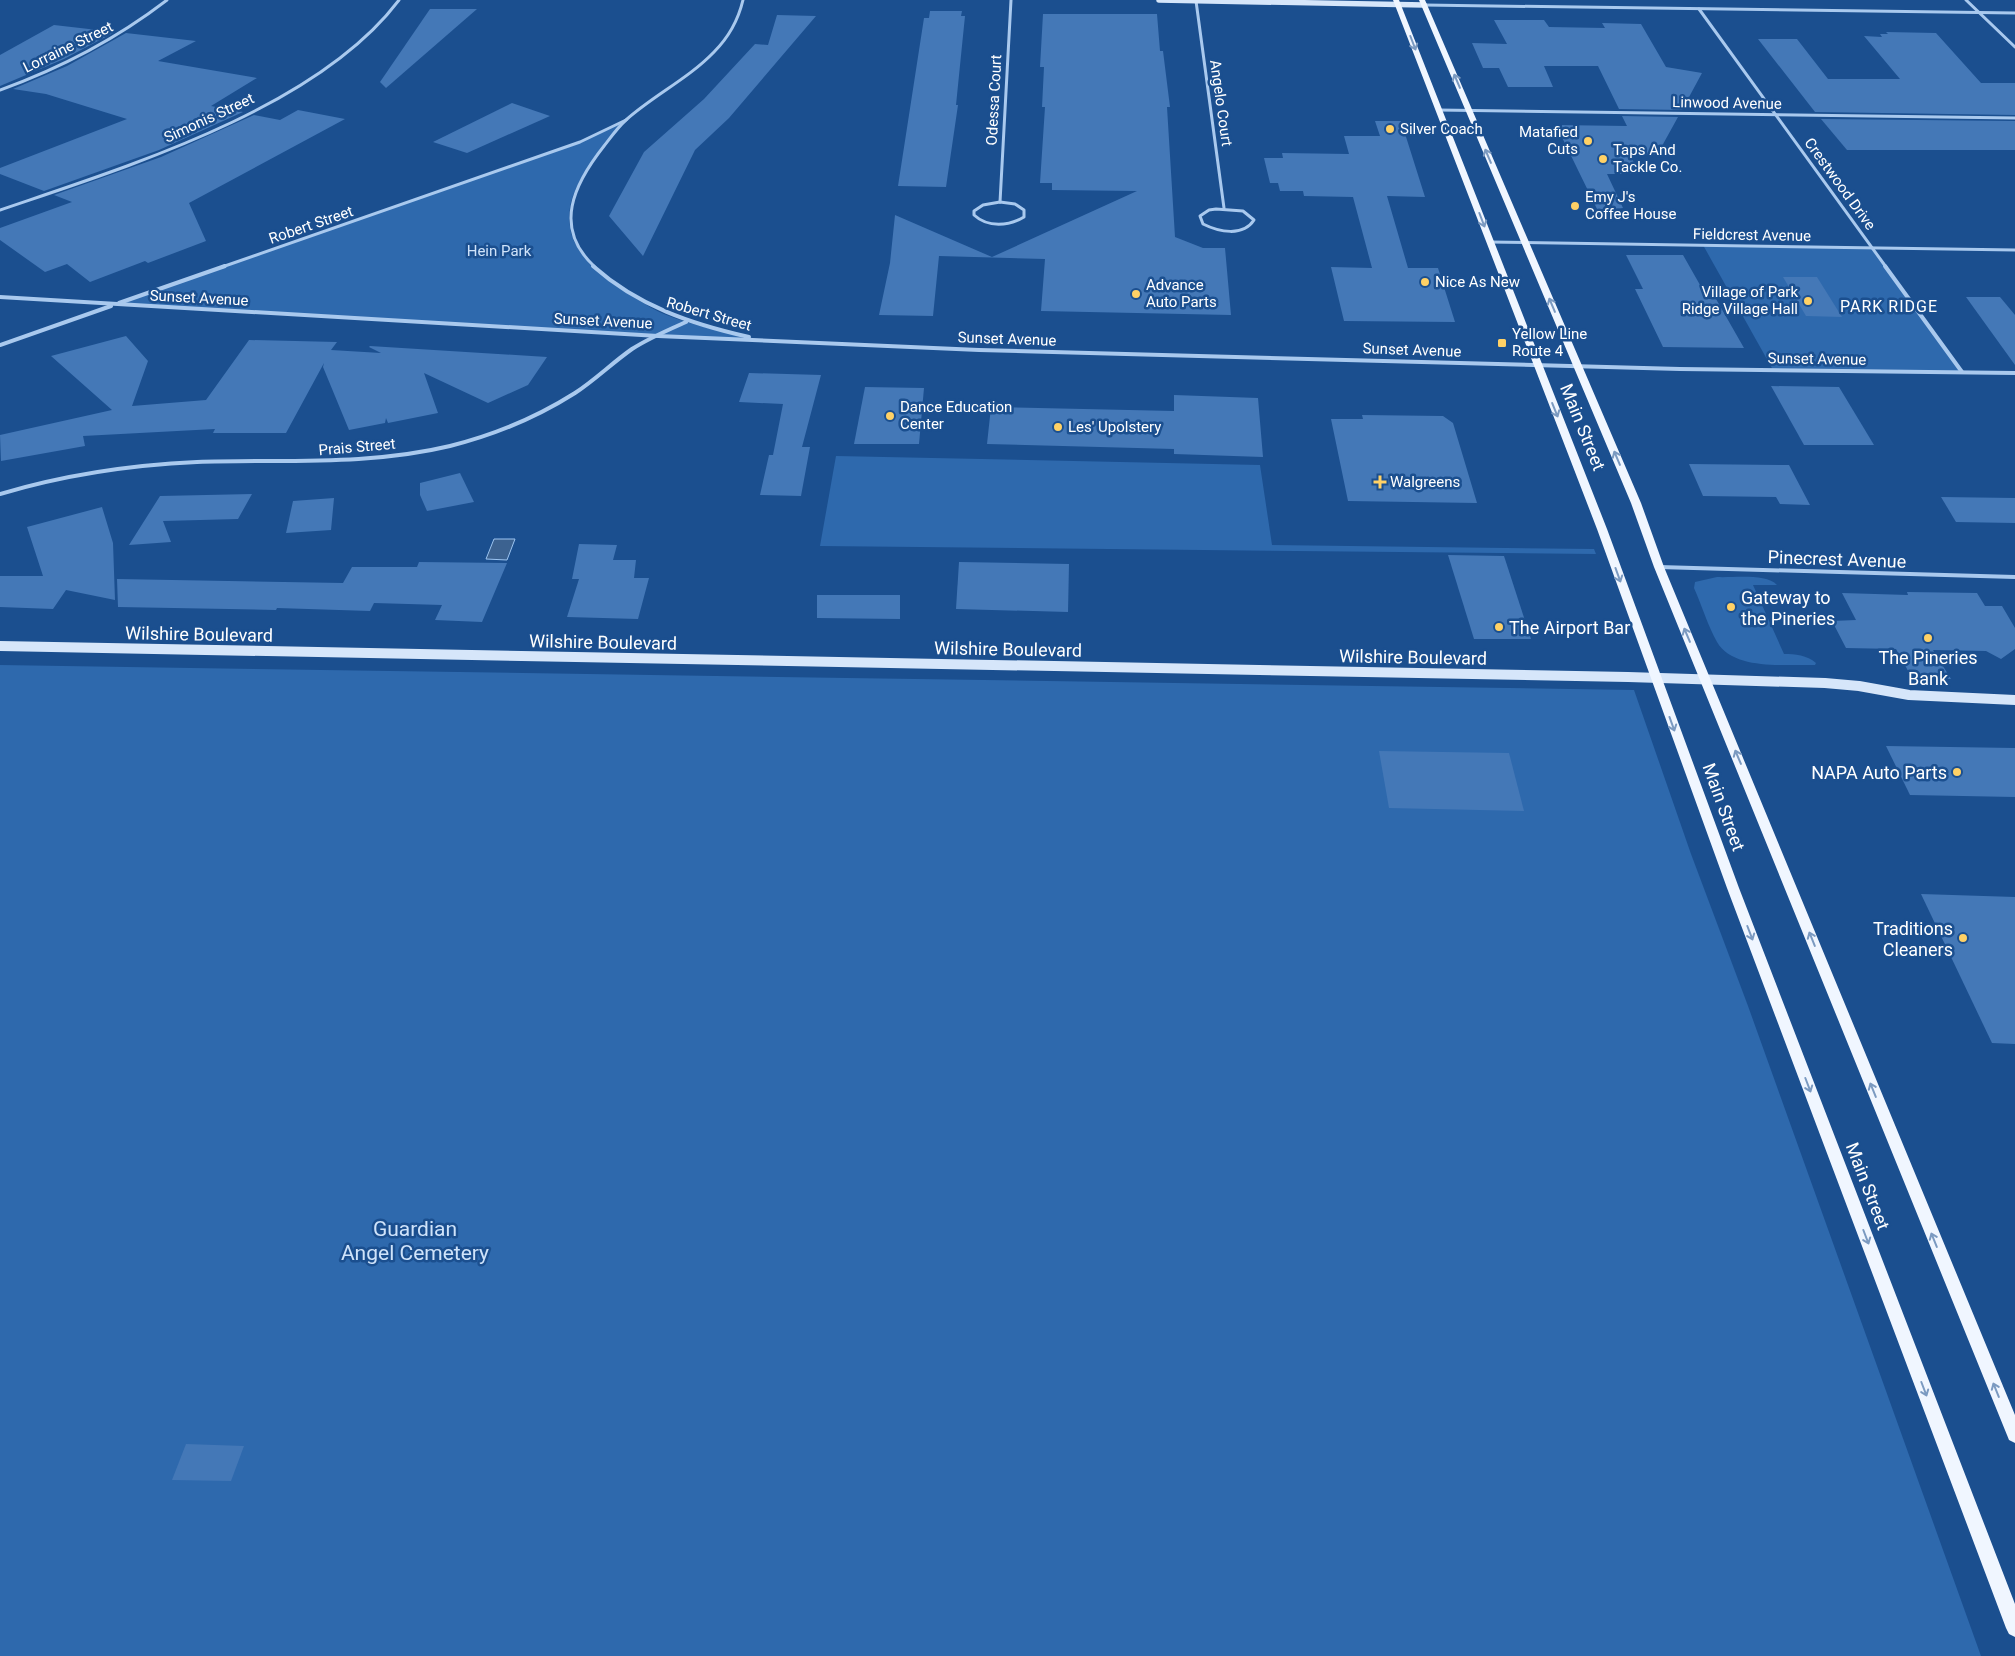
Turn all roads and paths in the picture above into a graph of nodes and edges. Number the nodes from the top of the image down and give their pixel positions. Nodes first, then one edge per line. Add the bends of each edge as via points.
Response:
1 (167, 0) edge
2 (399, 0) edge
3 (743, 0) edge
4 (1012, 0) edge
5 (1159, 0) edge
6 (1966, 0) edge
7 (1196, 1) edge
8 (1397, 3) edge
9 (1423, 3) edge
10 (1699, 9) junction
11 (1979, 12) junction
12 (2015, 13) edge
13 (2015, 47) edge
14 (0, 90) edge
15 (1438, 110) junction
16 (1469, 110) junction
17 (1776, 115) junction
18 (2015, 118) edge
19 (626, 120) junction
20 (1000, 202) junction
21 (1224, 208) junction
22 (0, 210) edge
23 (1490, 242) junction
24 (1525, 242) junction
25 (1873, 248) junction
26 (2015, 250) edge
27 (0, 297) edge
28 (114, 305) junction
29 (686, 322) junction
30 (658, 336) junction
31 (763, 340) junction
32 (0, 344) edge
33 (1536, 365) junction
34 (1578, 366) junction
35 (1962, 372) junction
36 (2015, 373) edge
37 (0, 494) edge
38 (1659, 568) junction
39 (2015, 578) edge
40 (0, 646) edge
41 (1655, 678) junction
42 (1706, 680) junction
43 (2015, 700) edge
44 (2015, 1435) edge
45 (2015, 1628) edge

1 - 14 street, Lorraine Street via 108,43 53,70
2 - 22 street, Simonis Street via 381,25 358,46 284,95 154,155
3 - 19 street, Robert Street via 739,17 721,44 678,84
4 - 20 street, Odessa Court
5 - 7 street
6 - 11 street
7 - 8 street
7 - 21 street, Angelo Court
8 - 9 street
8 -> 15 main road, Main Street
9 - 10 street
16 -> 9 main road, Main Street
10 - 11 street
10 - 17 street, Crestwood Drive
11 - 12 street
11 - 13 street
15 - 16 street, Linwood Avenue
15 -> 23 main road, Main Street
16 - 17 street, Linwood Avenue
24 -> 16 main road, Main Street
17 - 18 street, Linwood Avenue
17 - 25 street, Crestwood Drive
19 - 28 street, Robert Street via 580,142
19 - 29 street, Robert Street via 598,153 570,203 574,242 586,259 623,291
20 - 20 street via 983,205 974,211 974,215 982,221 998,224 1024,217 1021,207
21 - 21 street via 1209,210 1200,216 1200,220 1208,227 1224,231 1242,230 1253,224 1254,220 1248,213
23 - 24 street, Fieldcrest Avenue
23 - 33 main road, Main Street
24 - 25 street, Fieldcrest Avenue
34 -> 24 main road, Main Street
25 - 26 street, Fieldcrest Avenue
25 - 35 street, Crestwood Drive
27 - 28 street, Sunset Avenue
28 - 30 street, Sunset Avenue
28 - 32 street, Robert Street
29 - 30 street, Prais Street
29 - 31 street, Robert Street
30 - 31 street, Sunset Avenue
30 - 37 street, Prais Street via 640,344 549,408 518,424 450,446 350,461 148,465 52,481
31 - 33 street, Sunset Avenue via 971,350
33 - 34 street, Sunset Avenue
33 -> 41 main road, Main Street via 1602,529
34 - 35 street, Sunset Avenue
38 -> 34 main road, Main Street via 1636,503
35 - 36 street, Sunset Avenue
38 - 39 street, Pinecrest Avenue
42 -> 38 main road, Main Street
40 - 41 street, Wilshire Boulevard
41 - 42 street, Wilshire Boulevard
41 -> 45 main road, Main Street
42 - 43 street, Wilshire Boulevard via 1825,683 1919,696
44 -> 42 main road, Main Street

